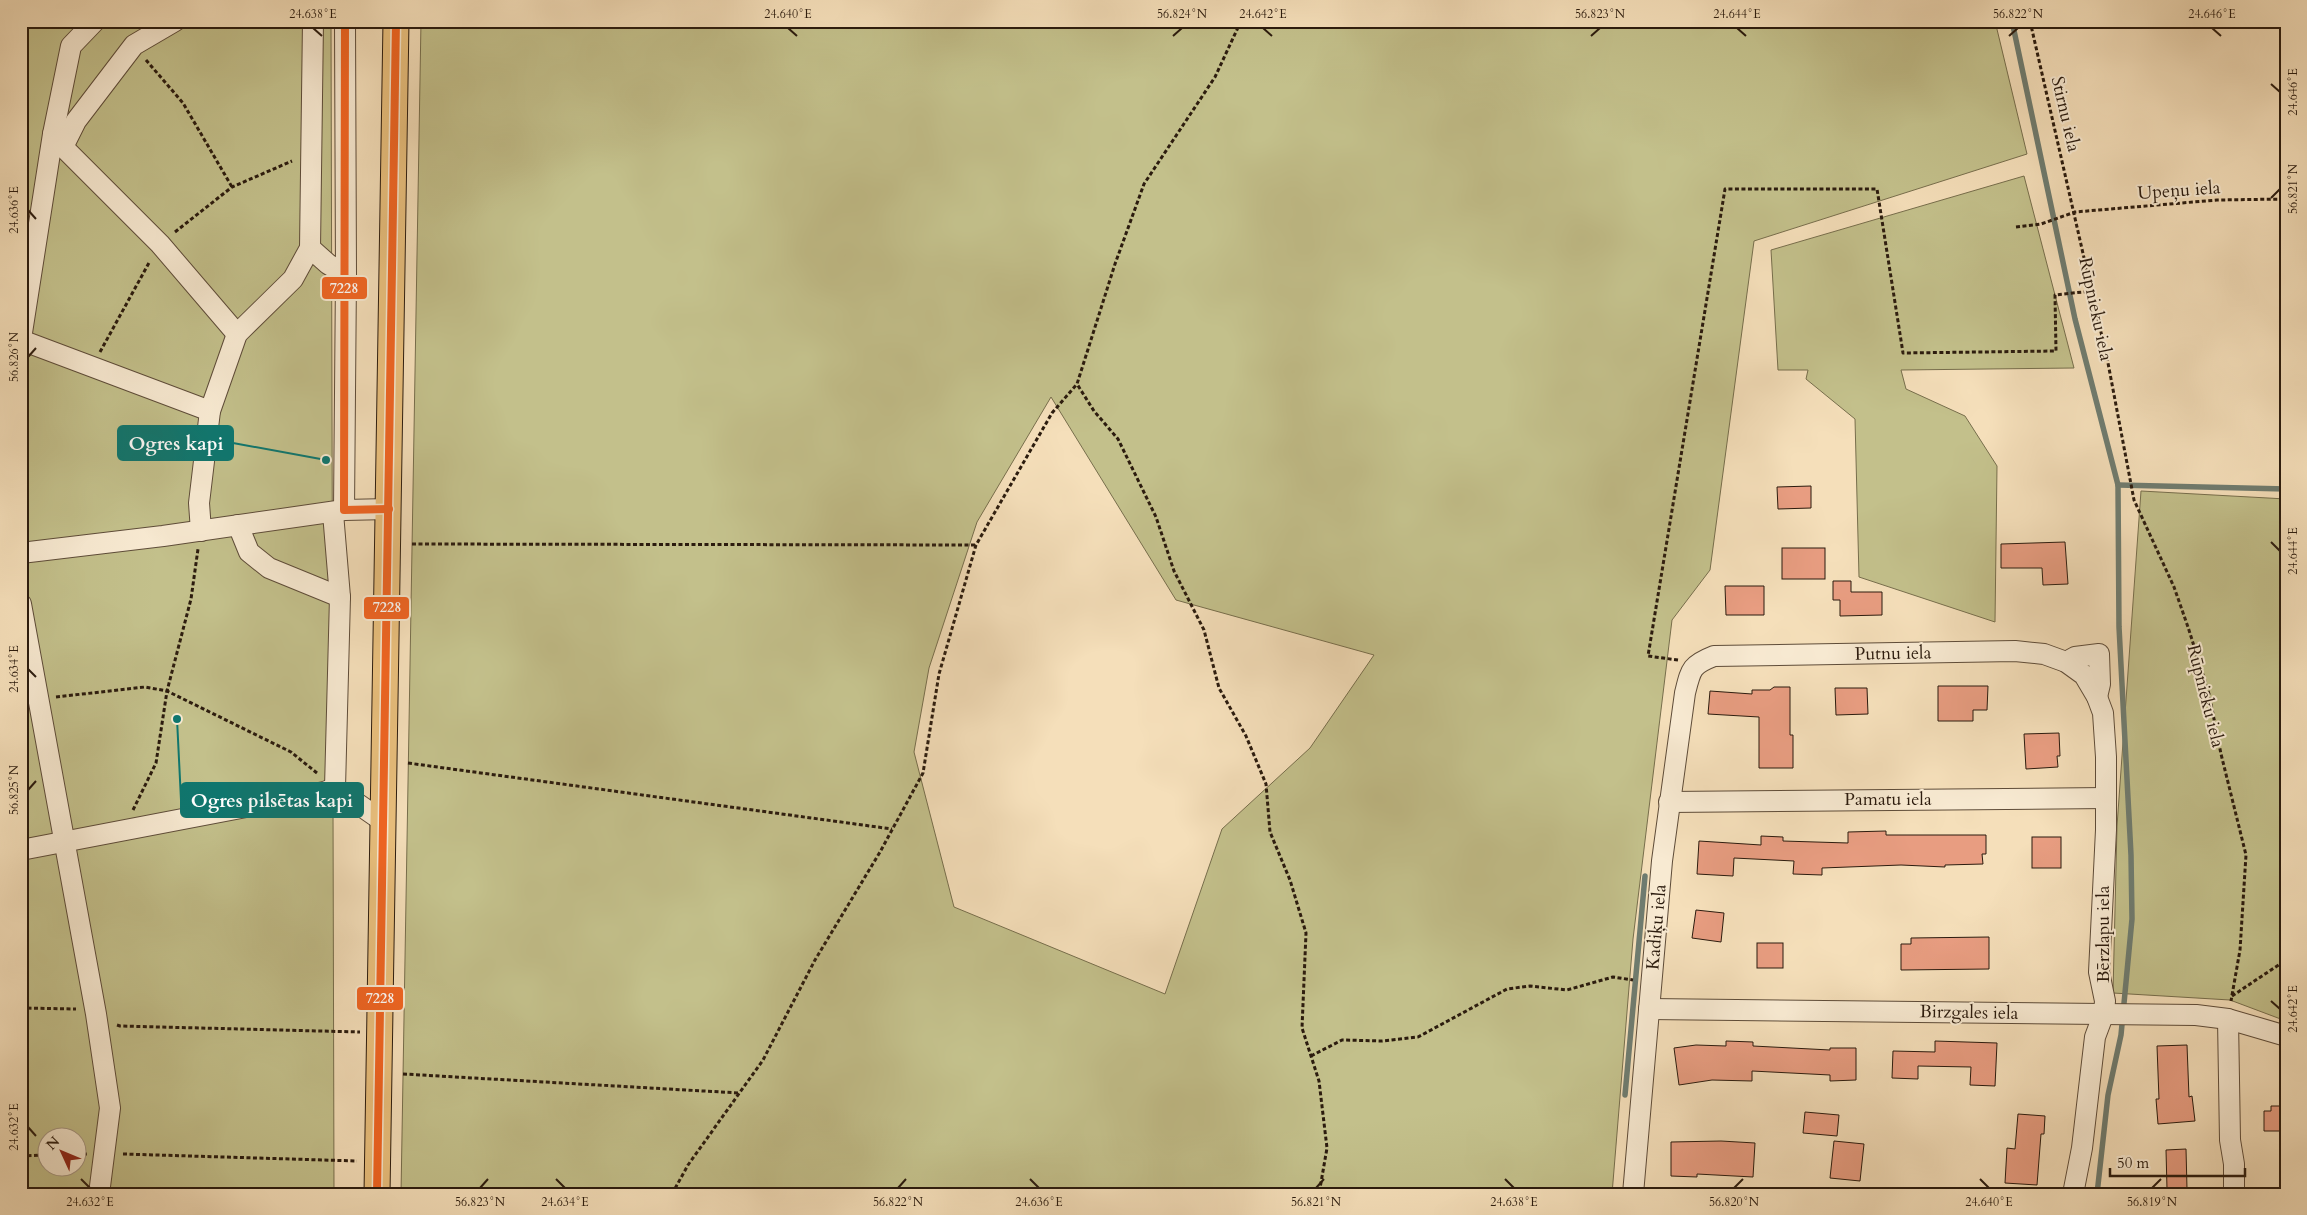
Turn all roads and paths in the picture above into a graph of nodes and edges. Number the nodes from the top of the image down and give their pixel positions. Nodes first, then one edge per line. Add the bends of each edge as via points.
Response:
1 (95, 21) edge
2 (175, 21) edge
3 (313, 21) edge
4 (345, 21) edge
5 (396, 21) edge
6 (1241, 21) edge
7 (2030, 21) edge
8 (134, 45) junction
9 (58, 141) junction
10 (313, 152) junction
11 (232, 187) junction
12 (2286, 200) edge
13 (2075, 212) junction
14 (2016, 227) dead end
15 (160, 244) junction
16 (310, 248) junction
17 (346, 275) junction
18 (2092, 291) junction
19 (237, 334) junction
20 (21, 339) edge
21 (92, 366) junction
22 (1076, 384) junction
23 (210, 411) junction
24 (389, 509) junction
25 (338, 511) junction
26 (238, 525) junction
27 (201, 531) junction
28 (412, 544) dead end
29 (976, 545) junction
30 (21, 553) edge
31 (340, 597) junction
32 (21, 604) edge
33 (2066, 662) junction
34 (1697, 663) junction
35 (2084, 675) joint
36 (167, 691) junction
37 (2097, 697) junction
38 (39, 699) junction
39 (408, 763) dead end
40 (335, 788) junction
41 (2106, 798) junction
42 (1669, 802) junction
43 (384, 822) junction
44 (892, 829) junction
45 (123, 831) junction
46 (66, 842) junction
47 (21, 850) edge
48 (2286, 960) edge
49 (1627, 979) dead end
50 (2232, 996) junction
51 (21, 1008) edge
52 (1649, 1008) junction
53 (2104, 1013) junction
54 (96, 1014) junction
55 (2228, 1019) junction
56 (380, 1032) junction
57 (2286, 1036) edge
58 (1311, 1056) junction
59 (403, 1074) dead end
60 (739, 1093) junction
61 (88, 1154) edge
62 (104, 1154) junction
63 (38, 1155) edge
64 (21, 1156) edge
65 (377, 1161) junction
66 (99, 1194) edge
67 (377, 1194) edge
68 (672, 1194) edge
69 (1319, 1194) edge
70 (1633, 1194) edge
71 (2073, 1194) edge
72 (2234, 1194) edge

1 - 9 street via 71,46
2 - 8 street
3 - 10 street
4 - 17 street
5 - 24 main road
6 - 22 path via 1215,77 1144,184
7 - 13 path, Stirnu iela
8 - 9 street
8 - 11 path via 183,103
9 - 15 street
9 - 20 street
10 - 11 path
10 - 16 street
11 - 15 path
12 - 13 path, Upeņu iela via 2217,200
13 - 14 path, Upeņu iela via 2041,224
13 - 18 path, Rūpnieku iela
15 - 19 street
15 - 21 path
16 - 17 street
16 - 19 street via 293,279
17 - 25 street
18 - 34 path via 2054,295 2056,351 1904,353 1877,189 1725,189 1648,656
18 - 50 path, Rūpnieku iela via 2134,500 2174,587 2188,627 2209,694 2246,855 2240,950
19 - 23 street
20 - 21 street
21 - 23 street
22 - 29 path via 1052,413
22 - 58 path via 1118,439 1156,517 1174,571 1204,630 1219,688 1246,736 1266,784 1270,832 1290,880 1306,933 1302,1028
23 - 27 street via 199,503
24 - 25 street
24 - 43 main road
25 - 26 street
25 - 31 street
26 - 27 street
26 - 31 street via 249,552 269,568
27 - 30 street
27 - 36 path via 191,599
28 - 29 path
29 - 44 path via 939,674 923,773
31 - 40 street
32 - 38 street
33 - 34 street, Putnu iela via 2044,654 2015,651 1714,656
33 - 35 street, Putnu iela
33 - 37 street via 2075,657 2099,654
34 - 42 street, Kadiķu iela via 1684,693
35 - 37 street, Bērzlapu iela
36 - 38 path via 145,687
36 - 40 path via 291,752
36 - 45 path via 156,763
37 - 41 street, Bērzlapu iela via 2103,722
38 - 46 street
39 - 44 path
40 - 43 street
40 - 45 street
41 - 42 street, Pamatu iela
41 - 53 street, Bērzlapu iela via 2099,972
42 - 52 street, Kadiķu iela
43 - 56 main road
44 - 60 path via 815,960 763,1060
45 - 46 street
46 - 47 street
46 - 54 street
48 - 50 path
49 - 58 path via 1614,977 1567,990 1530,986 1507,989 1418,1037 1382,1041 1342,1040
50 - 55 path, Rūpnieku iela
51 - 54 path via 81,1009
52 - 53 street, Birzgales iela
52 - 70 street, Kadiķu iela
53 - 55 street, Birzgales iela
53 - 71 street, Bērzlapu iela via 2095,1037 2082,1148
54 - 56 path via 120,1026
54 - 62 street via 110,1108
55 - 57 street, Birzgales iela
55 - 72 street
56 - 65 main road
58 - 69 path via 1319,1081 1327,1148
59 - 60 path
60 - 68 path via 688,1165
61 - 62 path
62 - 65 path
62 - 66 street
63 - 64 path
65 - 67 main road

